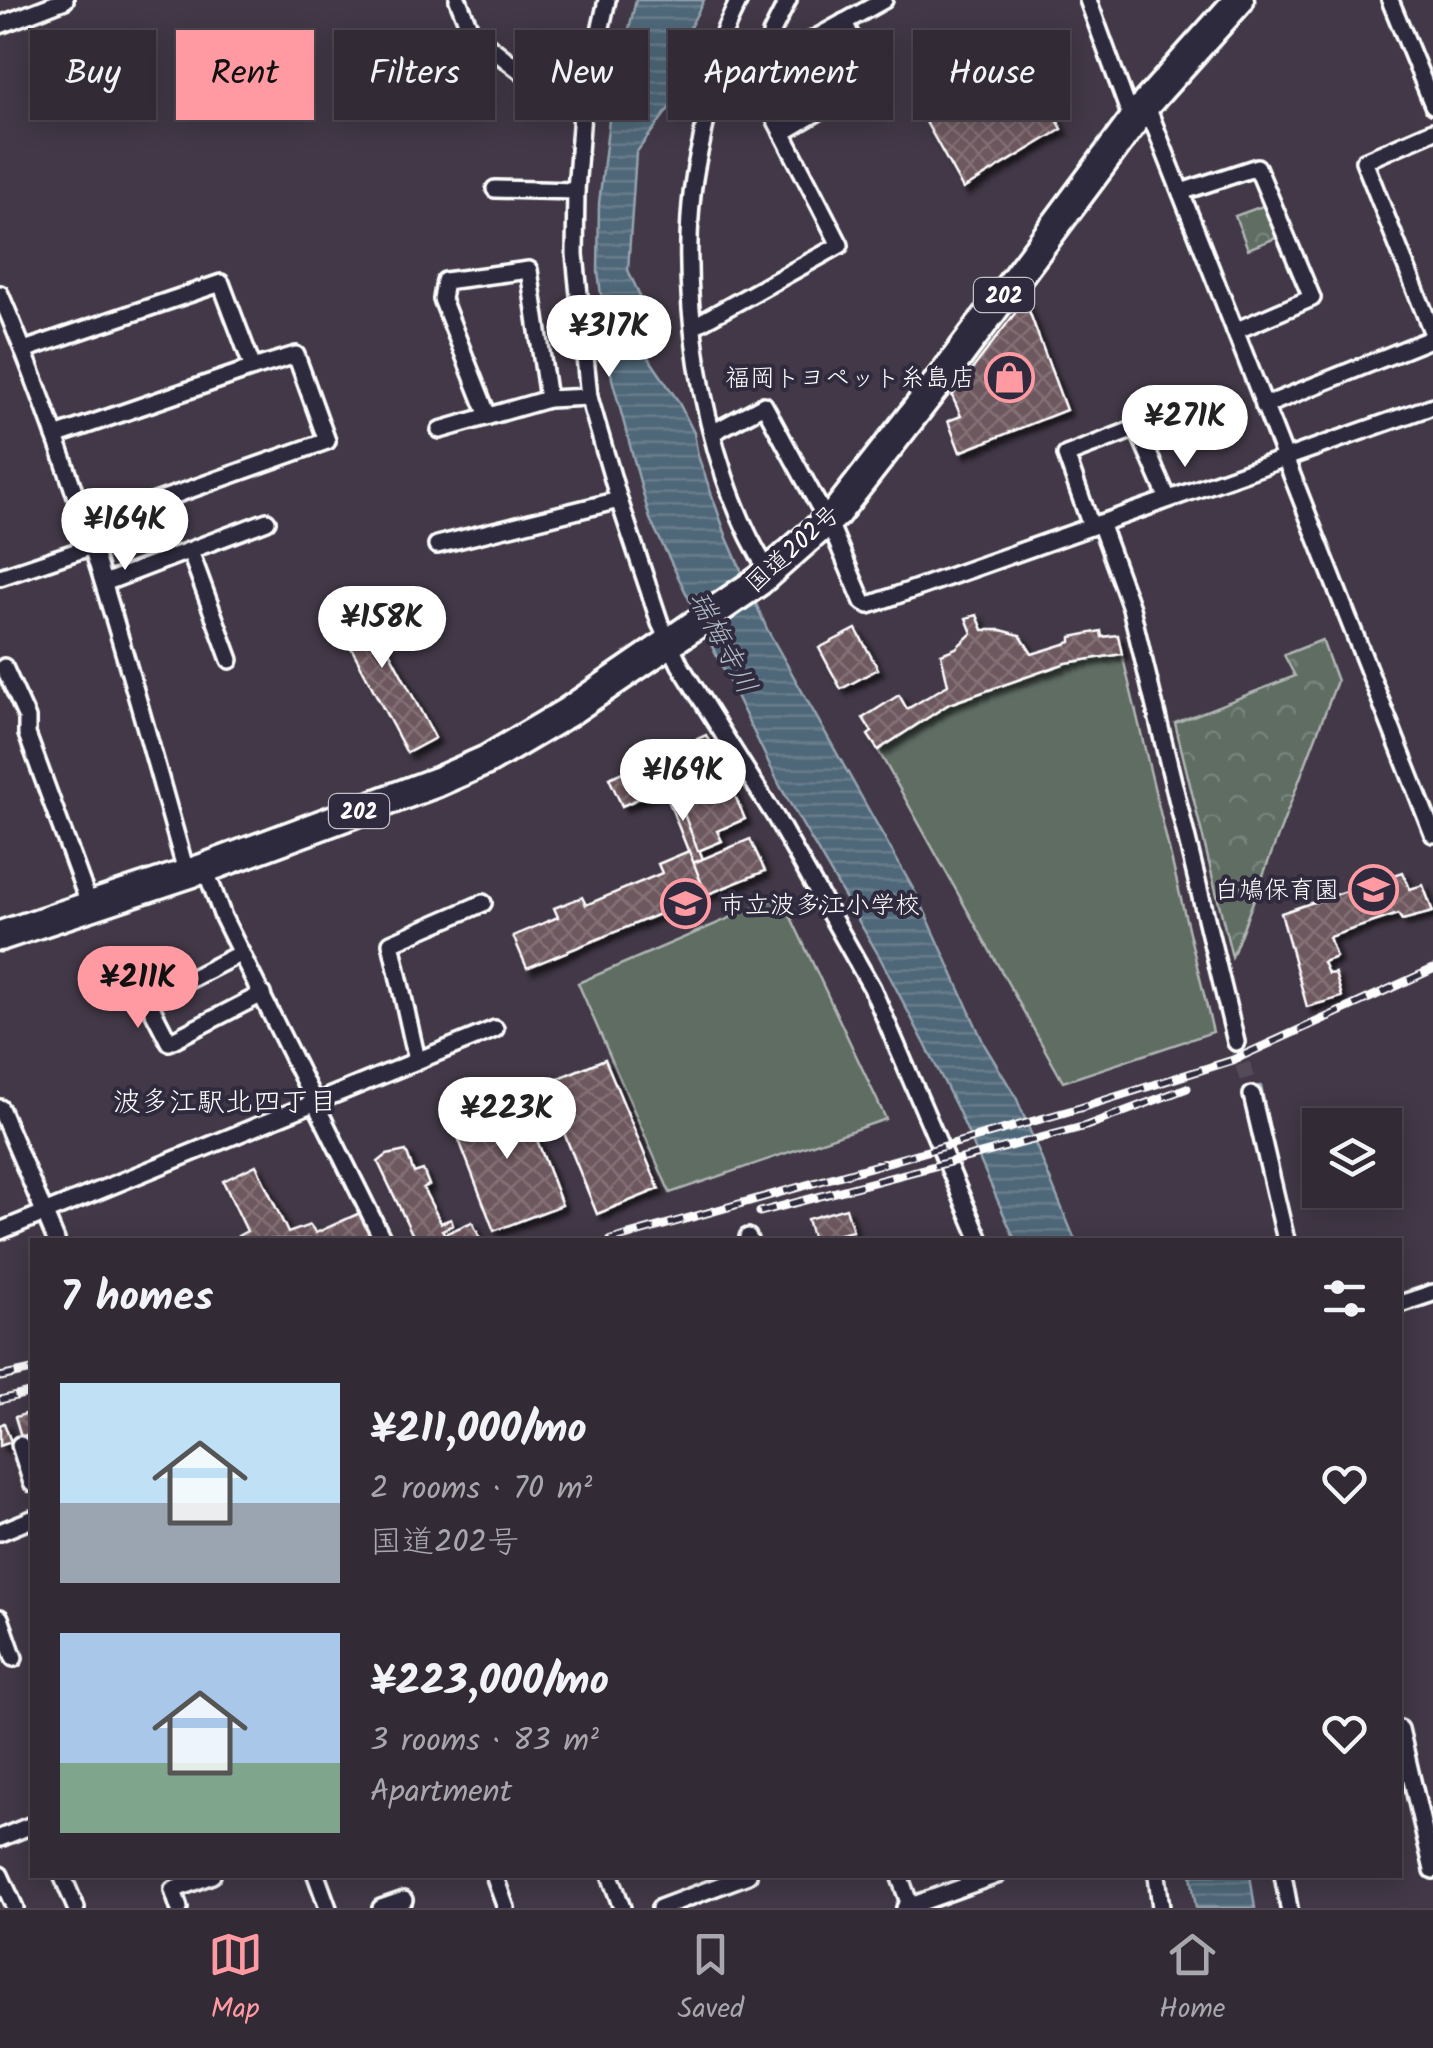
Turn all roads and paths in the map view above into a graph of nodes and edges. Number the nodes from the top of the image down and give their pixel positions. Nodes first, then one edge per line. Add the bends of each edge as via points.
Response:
1 (65, 0) edge
2 (458, 0) edge
3 (607, 0) edge
4 (739, 0) edge
5 (788, 0) edge
6 (884, 0) edge
7 (1088, 0) edge
8 (1239, 0) edge
9 (1390, 0) edge
10 (844, 22) junction
11 (0, 25) edge
12 (600, 30) edge
13 (725, 30) edge
14 (773, 30) edge
15 (830, 30) edge
16 (515, 67) edge
17 (1433, 105) edge
18 (1140, 114) junction
19 (581, 120) edge
20 (708, 120) edge
21 (775, 120) edge
22 (1433, 131) edge
23 (782, 134) junction
24 (495, 189) dead end
25 (576, 191) junction
26 (1180, 192) junction
27 (0, 294) edge
28 (694, 326) junction
29 (1235, 331) junction
30 (1433, 336) edge
31 (24, 350) junction
32 (253, 368) junction
33 (589, 397) junction
34 (548, 399) junction
35 (1264, 406) junction
36 (1433, 406) edge
37 (488, 416) junction
38 (440, 430) dead end
39 (714, 432) junction
40 (55, 436) junction
41 (1284, 459) junction
42 (619, 500) junction
43 (1168, 500) junction
44 (267, 521) dead end
45 (826, 523) junction
46 (1096, 525) junction
47 (84, 527) junction
48 (438, 545) dead end
49 (90, 547) junction
50 (190, 551) junction
51 (764, 576) junction
52 (0, 577) edge
53 (104, 583) junction
54 (680, 636) junction
55 (230, 660) dead end
56 (4, 667) dead end
57 (1433, 834) edge
58 (196, 871) junction
59 (484, 903) dead end
60 (90, 906) junction
61 (0, 936) edge
62 (241, 953) junction
63 (262, 994) junction
64 (495, 1029) dead end
65 (1236, 1042) tunnel mouth
66 (417, 1060) junction
67 (1252, 1095) tunnel mouth
68 (315, 1101) junction
69 (0, 1108) edge
70 (44, 1212) junction
71 (0, 1231) edge
72 (55, 1238) edge
73 (382, 1238) edge
74 (979, 1238) edge
75 (1286, 1238) edge
76 (1433, 1293) edge
77 (1402, 1303) edge
78 (20, 1445) dead end
79 (30, 1477) edge
80 (30, 1520) edge
81 (0, 1532) edge
82 (0, 1618) edge
83 (14, 1658) dead end
84 (1402, 1737) edge
85 (30, 1825) edge
86 (0, 1838) edge
87 (1433, 1870) edge
88 (0, 1874) edge
89 (63, 1878) edge
90 (204, 1878) edge
91 (317, 1878) edge
92 (495, 1878) edge
93 (611, 1878) edge
94 (740, 1878) edge
95 (900, 1878) edge
96 (989, 1878) edge
97 (1157, 1878) edge
98 (1284, 1878) edge
99 (404, 1900) dead end
100 (909, 1907) edge
101 (15, 1908) edge
102 (76, 1908) edge
103 (179, 1908) edge
104 (328, 1908) edge
105 (381, 1908) edge
106 (506, 1908) edge
107 (622, 1908) edge
108 (660, 1908) edge
109 (1161, 1908) edge
110 (1289, 1908) edge

1 - 11 street
2 - 16 street via 471,32
3 - 12 street
4 - 13 street
5 - 14 street
6 - 10 street
7 - 18 street
8 - 18 highway, 国道202号 / 202
9 - 17 street
10 - 15 street
10 - 23 street via 868,73 865,84
18 - 26 street
18 - 45 highway, 国道202号 / 202
19 - 25 street
20 - 28 street via 691,216
21 - 23 street
22 - 30 street via 1364,161
23 - 28 street via 840,245
24 - 25 street
25 - 33 street
26 - 29 street
26 - 29 street via 1257,167 1312,298
27 - 31 street
28 - 39 street
29 - 35 street
30 - 35 street
31 - 32 street via 222,283
31 - 40 street
32 - 40 street
32 - 47 street via 296,354 328,441
33 - 34 street
33 - 42 street
34 - 37 street
34 - 37 street via 528,270 445,281 442,299
35 - 41 street
36 - 41 street
37 - 38 street
39 - 45 street via 764,405
39 - 51 street
40 - 47 street
41 - 43 street
41 - 57 street
42 - 48 street
42 - 54 street via 660,624
43 - 46 street
43 - 46 street via 1137,428 1066,455
44 - 50 street
45 - 46 street via 869,604
45 - 51 highway, 国道202号 / 202
46 - 65 street via 1131,608
47 - 49 street
49 - 52 street
49 - 53 street
50 - 53 street
50 - 55 street
51 - 54 highway, 国道202号 / 202
53 - 58 street
54 - 58 highway, 国道202号 / 202 via 486,760
54 - 74 street via 680,665 872,988
56 - 60 street
58 - 60 highway, 国道202号 / 202
58 - 62 street
59 - 66 street via 391,943
60 - 61 highway, 国道202号 / 202
62 - 63 street
62 - 63 street via 148,1002 170,1042
63 - 68 street
64 - 66 street
66 - 68 street
67 - 75 street
68 - 70 street
68 - 73 street
69 - 70 street
70 - 71 street
70 - 72 street
76 - 77 street
78 - 79 street
80 - 81 street
82 - 83 street
84 - 87 street
85 - 86 street
88 - 101 street
89 - 102 street
90 - 103 street via 172,1890
91 - 104 street
92 - 106 street
93 - 107 street
94 - 108 street
95 - 100 street
96 - 100 street
97 - 109 street
98 - 110 street
99 - 105 street

